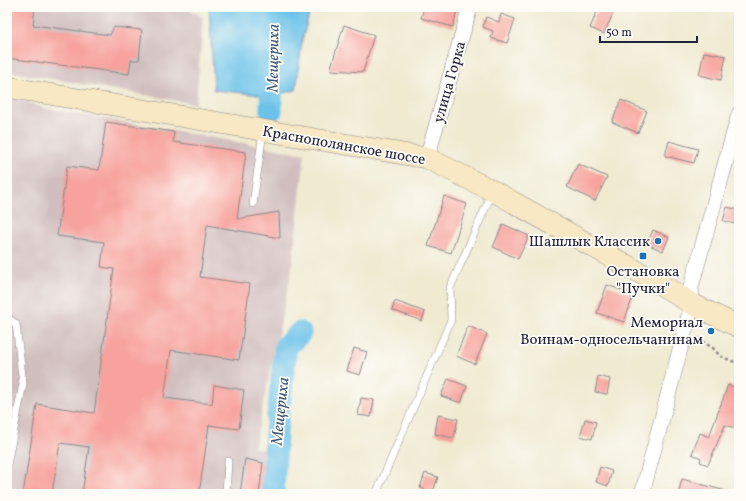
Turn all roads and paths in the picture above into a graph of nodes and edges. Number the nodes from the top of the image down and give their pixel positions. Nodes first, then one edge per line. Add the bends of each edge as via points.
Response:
1 (470, 7) edge
2 (7, 87) edge
3 (739, 114) edge
4 (263, 130) junction
5 (427, 158) junction
6 (493, 191) junction
7 (253, 204) dead end
8 (692, 304) junction
9 (7, 318) edge
10 (739, 327) edge
11 (228, 461) dead end
12 (7, 465) edge
13 (226, 494) edge
14 (376, 494) edge
15 (642, 494) edge

1 - 5 street, улица Горка
2 - 4 main road, Краснополянское шоссе
3 - 8 street via 690,287
4 - 5 main road, Краснополянское шоссе
4 - 7 lane
5 - 6 main road, Краснополянское шоссе
6 - 8 main road, Краснополянское шоссе
6 - 14 lane via 450,288 451,320
8 - 10 main road, Краснополянское шоссе
8 - 15 street
9 - 12 lane via 16,324 23,384
11 - 13 lane

